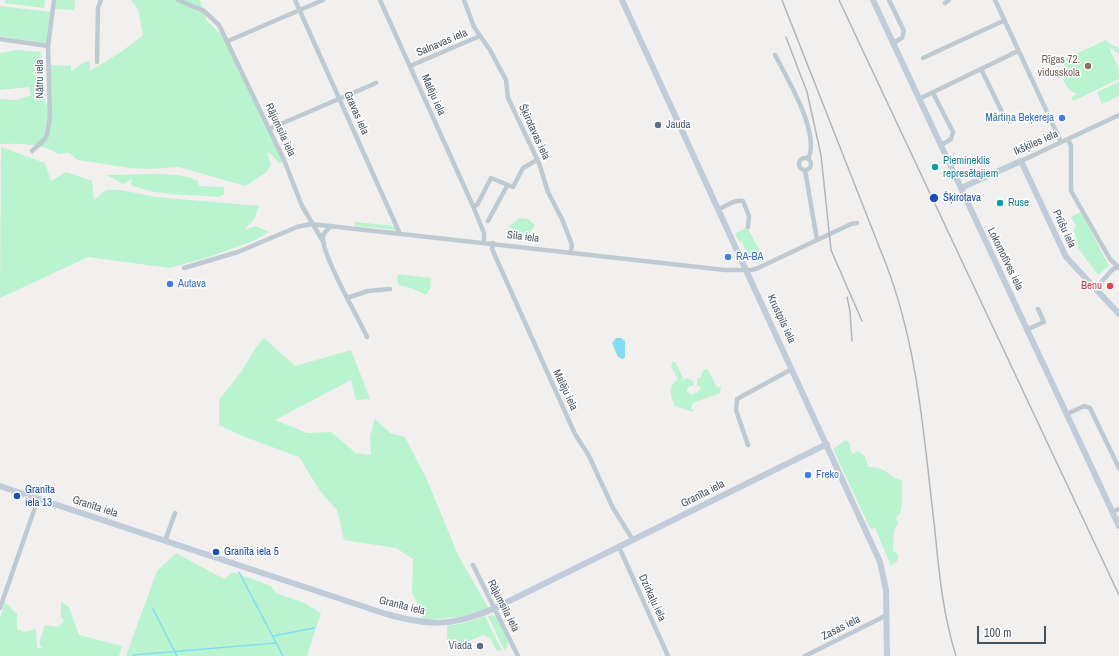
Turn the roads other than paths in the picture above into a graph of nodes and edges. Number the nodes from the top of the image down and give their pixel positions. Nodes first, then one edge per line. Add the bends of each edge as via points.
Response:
1 (54, 0) edge
2 (101, 0) edge
3 (178, 0) edge
4 (295, 0) edge
5 (323, 0) edge
6 (380, 0) edge
7 (464, 0) edge
8 (622, 0) edge
9 (873, 0) edge
10 (888, 0) edge
11 (995, 0) edge
12 (299, 10) junction
13 (1003, 21) junction
14 (480, 36) junction
15 (0, 39) edge
16 (228, 41) junction
17 (893, 44) junction
18 (48, 46) junction
19 (1018, 51) junction
20 (775, 55) dead end
21 (925, 58) dead end
22 (97, 62) dead end
23 (410, 66) junction
24 (981, 69) junction
25 (376, 82) dead end
26 (933, 93) junction
27 (340, 99) junction
28 (920, 99) junction
29 (1002, 112) dead end
30 (1119, 115) edge
31 (270, 129) junction
32 (1068, 139) junction
33 (1061, 142) junction
34 (941, 145) junction
35 (32, 151) dead end
36 (808, 158) junction
37 (537, 160) junction
38 (1021, 161) junction
39 (805, 170) junction
40 (507, 186) junction
41 (961, 188) junction
42 (473, 206) junction
43 (719, 209) junction
44 (488, 221) dead end
45 (857, 223) dead end
46 (311, 224) junction
47 (330, 226) junction
48 (748, 227) dead end
49 (400, 234) junction
50 (817, 240) junction
51 (484, 242) junction
52 (324, 243) junction
53 (492, 243) junction
54 (571, 252) junction
55 (1118, 267) edge
56 (184, 268) dead end
57 (746, 270) junction
58 (390, 289) dead end
59 (1095, 289) junction
60 (347, 298) junction
61 (1038, 309) dead end
62 (1118, 311) edge
63 (1028, 329) junction
64 (367, 337) dead end
65 (792, 369) junction
66 (1067, 414) junction
67 (827, 444) junction
68 (748, 445) dead end
69 (1119, 468) edge
70 (0, 486) edge
71 (38, 499) junction
72 (1119, 509) edge
73 (1112, 512) junction
74 (175, 513) dead end
75 (1119, 526) edge
76 (633, 540) junction
77 (165, 541) junction
78 (618, 547) junction
79 (473, 565) dead end
80 (0, 608) edge
81 (495, 608) junction
82 (885, 616) junction
83 (518, 656) edge
84 (668, 656) edge
85 (805, 656) edge
86 (887, 656) edge

1 - 18 street, Nātru iela
2 - 22 street via 98,8
3 - 16 street, Rājumsila iela via 213,17
4 - 12 street, Gravas iela
5 - 12 street
6 - 23 street, Malēju iela
7 - 14 street, Šķirotavas iela
8 - 43 street, Krustpils iela
9 - 17 street, Lokomotīves iela
10 - 17 street via 904,30 902,38
11 - 13 street
12 - 16 street
12 - 27 street, Gravas iela
13 - 19 street
13 - 21 street
14 - 23 street, Salnavas iela
14 - 37 street, Šķirotavas iela via 506,80 508,98
15 - 18 street
16 - 31 street, Rājumsila iela
17 - 28 street, Lokomotīves iela
18 - 35 street, Nātru iela via 50,116 47,135
19 - 24 street
19 - 33 street
20 - 36 street via 803,111 811,140 812,151
23 - 42 street, Malēju iela
24 - 26 street
24 - 29 street
25 - 27 street
26 - 28 street
26 - 34 street via 953,132 951,138
27 - 31 street
27 - 49 street, Gravas iela
28 - 34 street, Lokomotīves iela
30 - 32 street, Ikšķiles iela
31 - 46 street, Rājumsila iela
32 - 33 street, Ikšķiles iela
32 - 55 street via 1071,146 1071,191 1110,259
33 - 38 street, Ikšķiles iela
34 - 41 street, Lokomotīves iela
36 - 39 street via 811,164
36 - 39 street via 802,158 799,162 800,167
37 - 40 street via 523,168 513,187
37 - 54 street, Šķirotavas iela via 548,192 572,244
38 - 41 street, Ikšķiles iela
38 - 59 street, Prūšu iela via 1066,257
39 - 50 street
40 - 42 street via 491,178 477,205
40 - 44 street
41 - 63 street, Lokomotīves iela
42 - 51 street, Malēju iela via 484,233
43 - 48 street via 732,202 743,201 749,216
43 - 57 street, Krustpils iela
45 - 50 street, Sila iela
46 - 47 street, Sila iela
46 - 52 street, Rājumsila iela
46 - 56 street, Sila iela via 297,227 238,252
47 - 49 street, Sila iela
47 - 52 street via 323,236
49 - 51 street, Sila iela
50 - 57 street, Sila iela via 758,268
51 - 53 street, Sila iela
52 - 60 street, Rājumsila iela
53 - 54 street, Sila iela
53 - 76 street, Malēju iela via 492,249 510,292 572,427 613,508
54 - 57 street, Sila iela via 725,270
55 - 59 street
57 - 65 street, Krustpils iela
58 - 60 street via 368,291
59 - 62 street, Prūšu iela
60 - 64 street, Rājumsila iela
61 - 63 street via 1044,322
63 - 66 street, Lokomotīves iela
65 - 67 street, Krustpils iela
65 - 68 street via 737,399 736,410
66 - 69 street via 1084,406 1090,408
66 - 73 street, Lokomotīves iela
67 - 76 street, Granīta iela
67 - 82 street, Krustpils iela via 880,562 886,590
70 - 71 street, Granīta iela
71 - 77 street, Granīta iela
71 - 80 street
72 - 73 street
73 - 75 street, Lokomotīves iela
74 - 77 street
76 - 78 street, Granīta iela
77 - 81 street, Granīta iela via 412,621 432,624 460,621
78 - 81 street, Granīta iela
78 - 84 street, Dzirkaļu iela
79 - 81 street, Rājumsila iela
81 - 83 street, Rājumsila iela
82 - 85 street, Zasas iela
82 - 86 street, Krustpils iela

